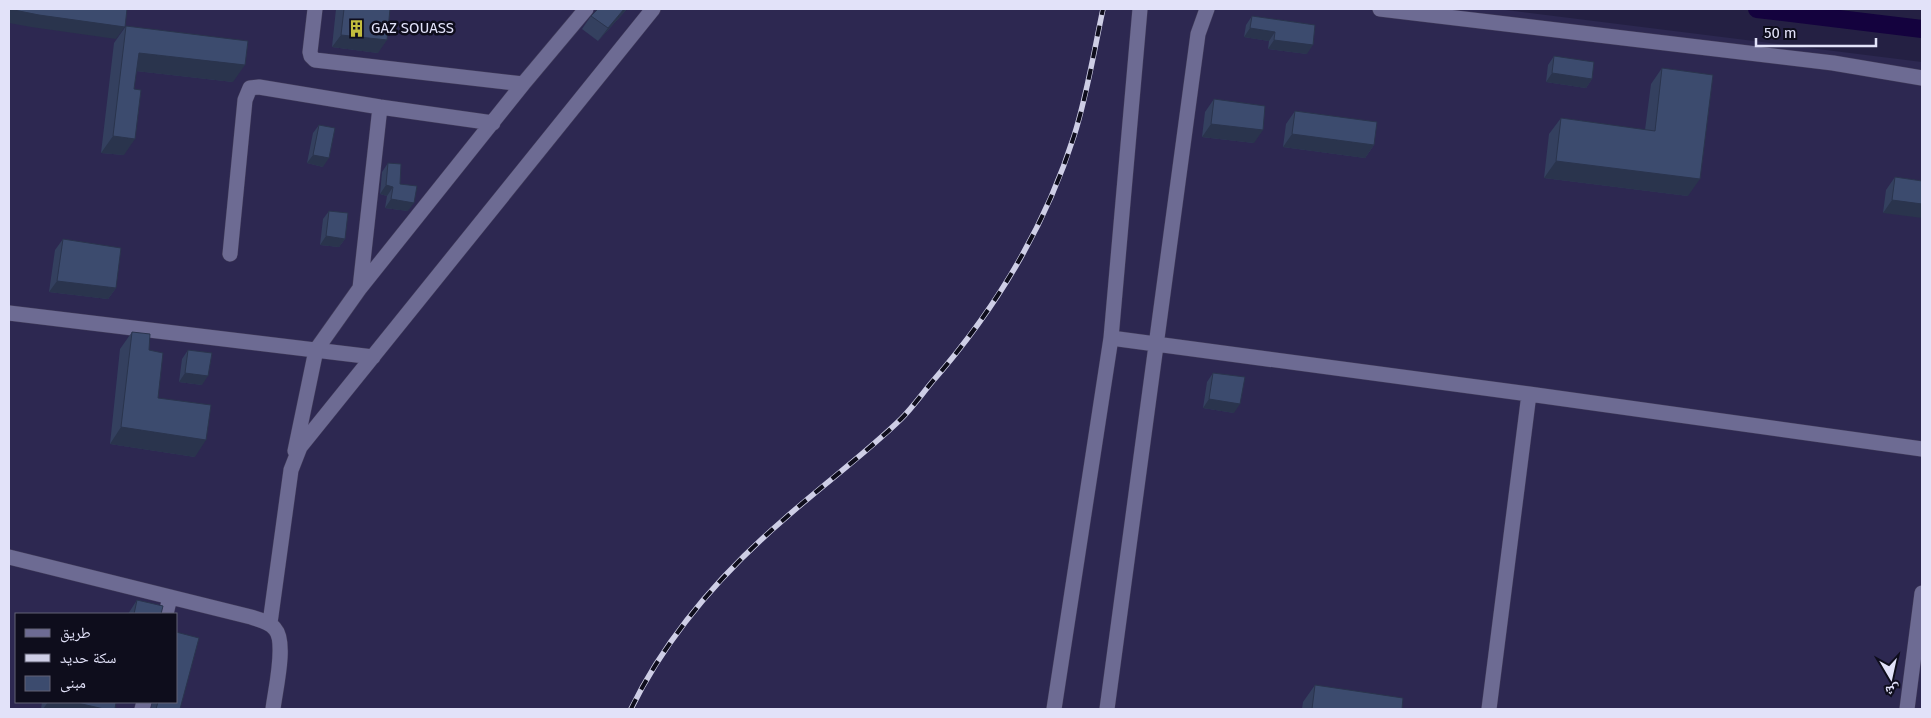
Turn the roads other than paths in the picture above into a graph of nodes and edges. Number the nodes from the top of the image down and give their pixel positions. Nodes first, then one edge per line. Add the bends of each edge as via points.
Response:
1 (315, 9) edge
2 (586, 9) edge
3 (653, 9) edge
4 (1140, 9) edge
5 (1207, 9) edge
6 (1380, 9) edge
7 (1922, 78) edge
8 (523, 84) junction
9 (380, 107) junction
10 (493, 123) junction
11 (230, 254) dead end
12 (360, 288) junction
13 (9, 313) edge
14 (1111, 338) junction
15 (1157, 343) junction
16 (316, 350) junction
17 (373, 357) junction
18 (1530, 394) junction
19 (1922, 449) edge
20 (291, 470) junction
21 (9, 557) edge
22 (1922, 592) edge
23 (170, 597) junction
24 (166, 613) edge
25 (270, 624) junction
26 (273, 709) edge
27 (1054, 709) edge
28 (1107, 709) edge
29 (1489, 709) edge
30 (1907, 709) edge

1 - 8 street via 310,56 315,60
2 - 8 street
3 - 17 street
4 - 14 street
5 - 15 street via 1198,34
6 - 7 street via 1833,63
8 - 10 street
9 - 10 street
9 - 11 street via 250,88 245,100
9 - 12 street
10 - 12 street
12 - 16 street
13 - 16 street
14 - 15 street
14 - 27 street
15 - 18 street
15 - 28 street
16 - 17 street
16 - 20 street
17 - 20 street via 300,447
18 - 19 street
18 - 29 street
20 - 25 street
21 - 23 street
22 - 30 street
23 - 24 street
23 - 25 street
25 - 26 street via 277,630 280,642

